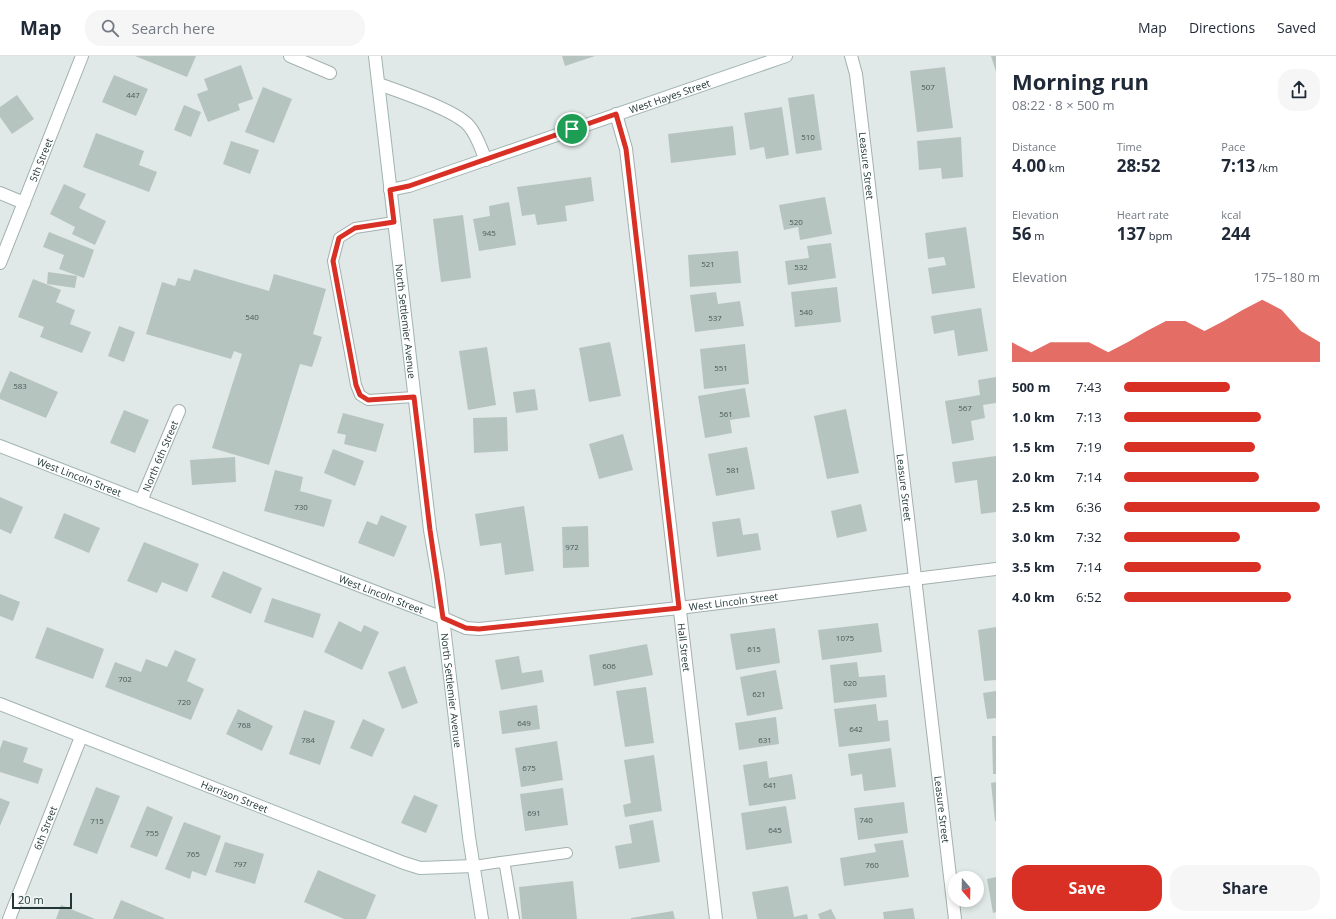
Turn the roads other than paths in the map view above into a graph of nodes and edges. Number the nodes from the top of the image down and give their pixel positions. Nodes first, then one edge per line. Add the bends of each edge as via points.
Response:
1 (82, 56) edge
2 (290, 56) edge
3 (376, 56) edge
4 (786, 56) edge
5 (851, 56) edge
6 (330, 73) dead end
7 (379, 84) junction
8 (616, 114) junction
9 (486, 160) junction
10 (390, 190) junction
11 (0, 193) edge
12 (24, 203) junction
13 (394, 222) junction
14 (0, 263) edge
15 (414, 397) junction
16 (179, 411) dead end
17 (0, 446) edge
18 (141, 501) junction
19 (996, 569) edge
20 (915, 579) junction
21 (679, 608) junction
22 (443, 618) junction
23 (0, 704) edge
24 (81, 737) junction
25 (567, 853) dead end
26 (501, 862) junction
27 (474, 866) junction
28 (9, 919) edge
29 (482, 919) edge
30 (514, 919) edge
31 (716, 919) edge
32 (955, 919) edge

1 - 12 street, 5th Street
2 - 6 street
3 - 7 street, North Settlemier Avenue
4 - 8 street, West Hayes Street
5 - 20 street, Leasure Street via 856,74
7 - 9 street via 461,119 473,132
7 - 10 street, North Settlemier Avenue
8 - 9 street, West Hayes Street
8 - 21 street, Hall Street via 626,149
9 - 10 street, West Hayes Street
10 - 13 street, North Settlemier Avenue
11 - 12 street
12 - 14 street, 5th Street
13 - 15 street, North Settlemier Avenue
13 - 15 lane via 355,228 339,238 333,261 360,395 368,400
15 - 22 street, North Settlemier Avenue
16 - 18 street, North 6th Street
17 - 18 street, West Lincoln Street
18 - 22 street, West Lincoln Street
19 - 20 street, West Lincoln Street
20 - 21 street, West Lincoln Street
20 - 32 street, Leasure Street
21 - 22 street, West Lincoln Street via 473,629
21 - 31 street, Hall Street
22 - 27 street, North Settlemier Avenue
23 - 24 street, Harrison Street
24 - 27 street, Harrison Street via 404,863 420,868
24 - 28 street, 6th Street
25 - 26 lane
26 - 27 lane
26 - 30 lane via 505,866
27 - 29 street, North Settlemier Avenue

